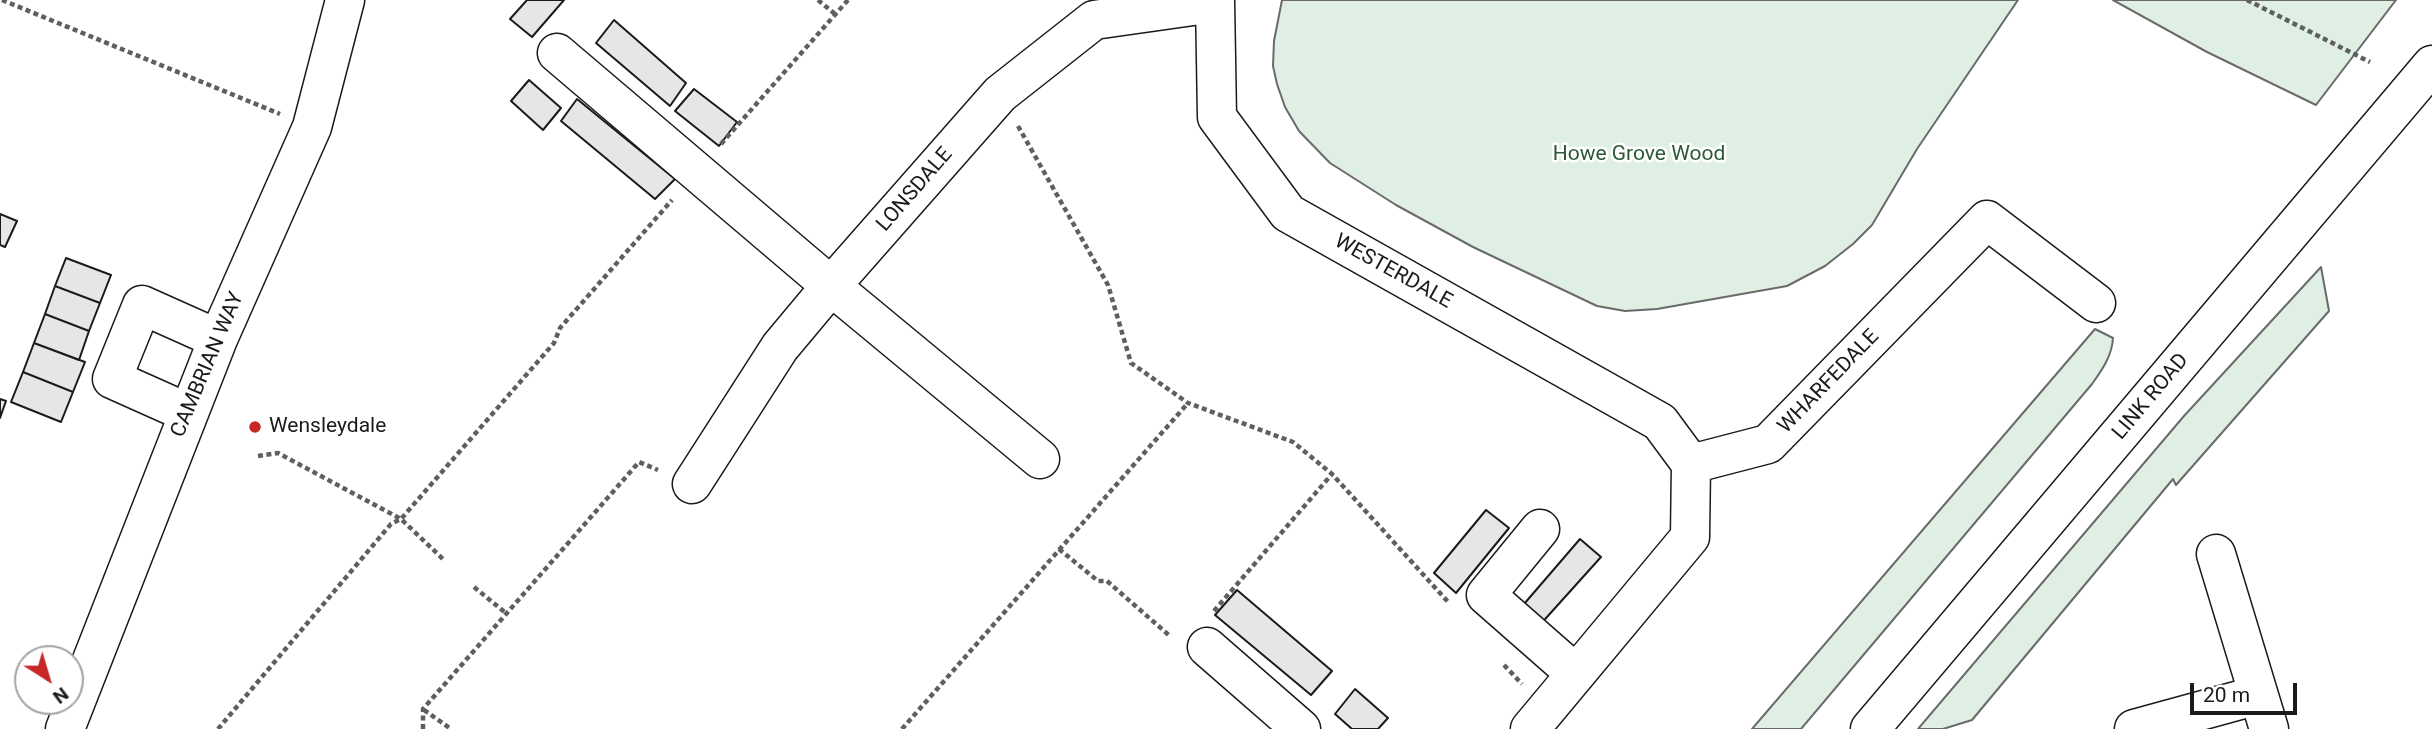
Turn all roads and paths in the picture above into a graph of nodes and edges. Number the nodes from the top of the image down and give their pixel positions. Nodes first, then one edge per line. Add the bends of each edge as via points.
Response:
1 (2, 0) edge
2 (345, 0) edge
3 (818, 0) edge
4 (848, 0) edge
5 (2246, 0) edge
6 (1214, 1) edge
7 (835, 14) junction
8 (557, 53) dead end
9 (2370, 62) dead end
10 (2432, 65) edge
11 (1000, 94) junction
12 (312, 127) junction
13 (697, 172) junction
14 (831, 286) junction
15 (2096, 303) dead end
16 (218, 339) junction
17 (1188, 403) junction
18 (188, 413) junction
19 (258, 456) dead end
20 (1040, 459) dead end
21 (1691, 464) junction
22 (1332, 474) junction
23 (692, 484) joint
24 (401, 519) junction
25 (1540, 529) dead end
26 (1059, 550) junction
27 (2216, 554) dead end
28 (444, 560) dead end
29 (474, 587) dead end
30 (1453, 607) dead end
31 (507, 614) junction
32 (1207, 647) junction
33 (1499, 659) dead end
34 (1576, 674) junction
35 (424, 709) junction
36 (2264, 712) edge
37 (1538, 720) edge
38 (65, 729) edge
39 (218, 729) edge
40 (423, 729) edge
41 (451, 729) edge
42 (902, 729) edge
43 (1301, 729) edge
44 (1870, 729) edge
45 (2134, 729) edge

1 - 12 path
2 - 12 street, CAMBRIAN WAY
3 - 7 path
4 - 7 path
5 - 9 path
6 - 11 street, LONSDALE via 1094,20
6 - 21 street, WESTERDALE via 1217,117 1288,213 1660,422
7 - 13 path
8 - 13 street
10 - 44 street, LINK ROAD
11 - 14 street, LONSDALE
11 - 17 path via 1108,285 1131,363
12 - 16 street, CAMBRIAN WAY
13 - 14 street
13 - 24 path
14 - 20 street
14 - 23 street, LONSDALE via 780,347
15 - 21 street, WHARFEDALE via 1987,220 1768,444
16 - 18 street, CAMBRIAN WAY
16 - 18 street via 142,305 137,317 112,379
17 - 22 path via 1293,442
17 - 26 path
18 - 38 street, CAMBRIAN WAY
19 - 24 path via 278,453
21 - 34 street via 1690,537
22 - 30 path
22 - 32 path via 1211,614
23 - 31 path via 639,462
24 - 28 path
24 - 39 path via 391,524
25 - 34 street via 1486,595
26 - 32 path via 1098,581 1107,581 1180,644
26 - 42 path
27 - 36 street
29 - 31 path
31 - 35 path
32 - 43 street
33 - 37 path
34 - 37 street
35 - 40 path
35 - 41 path
36 - 45 street

